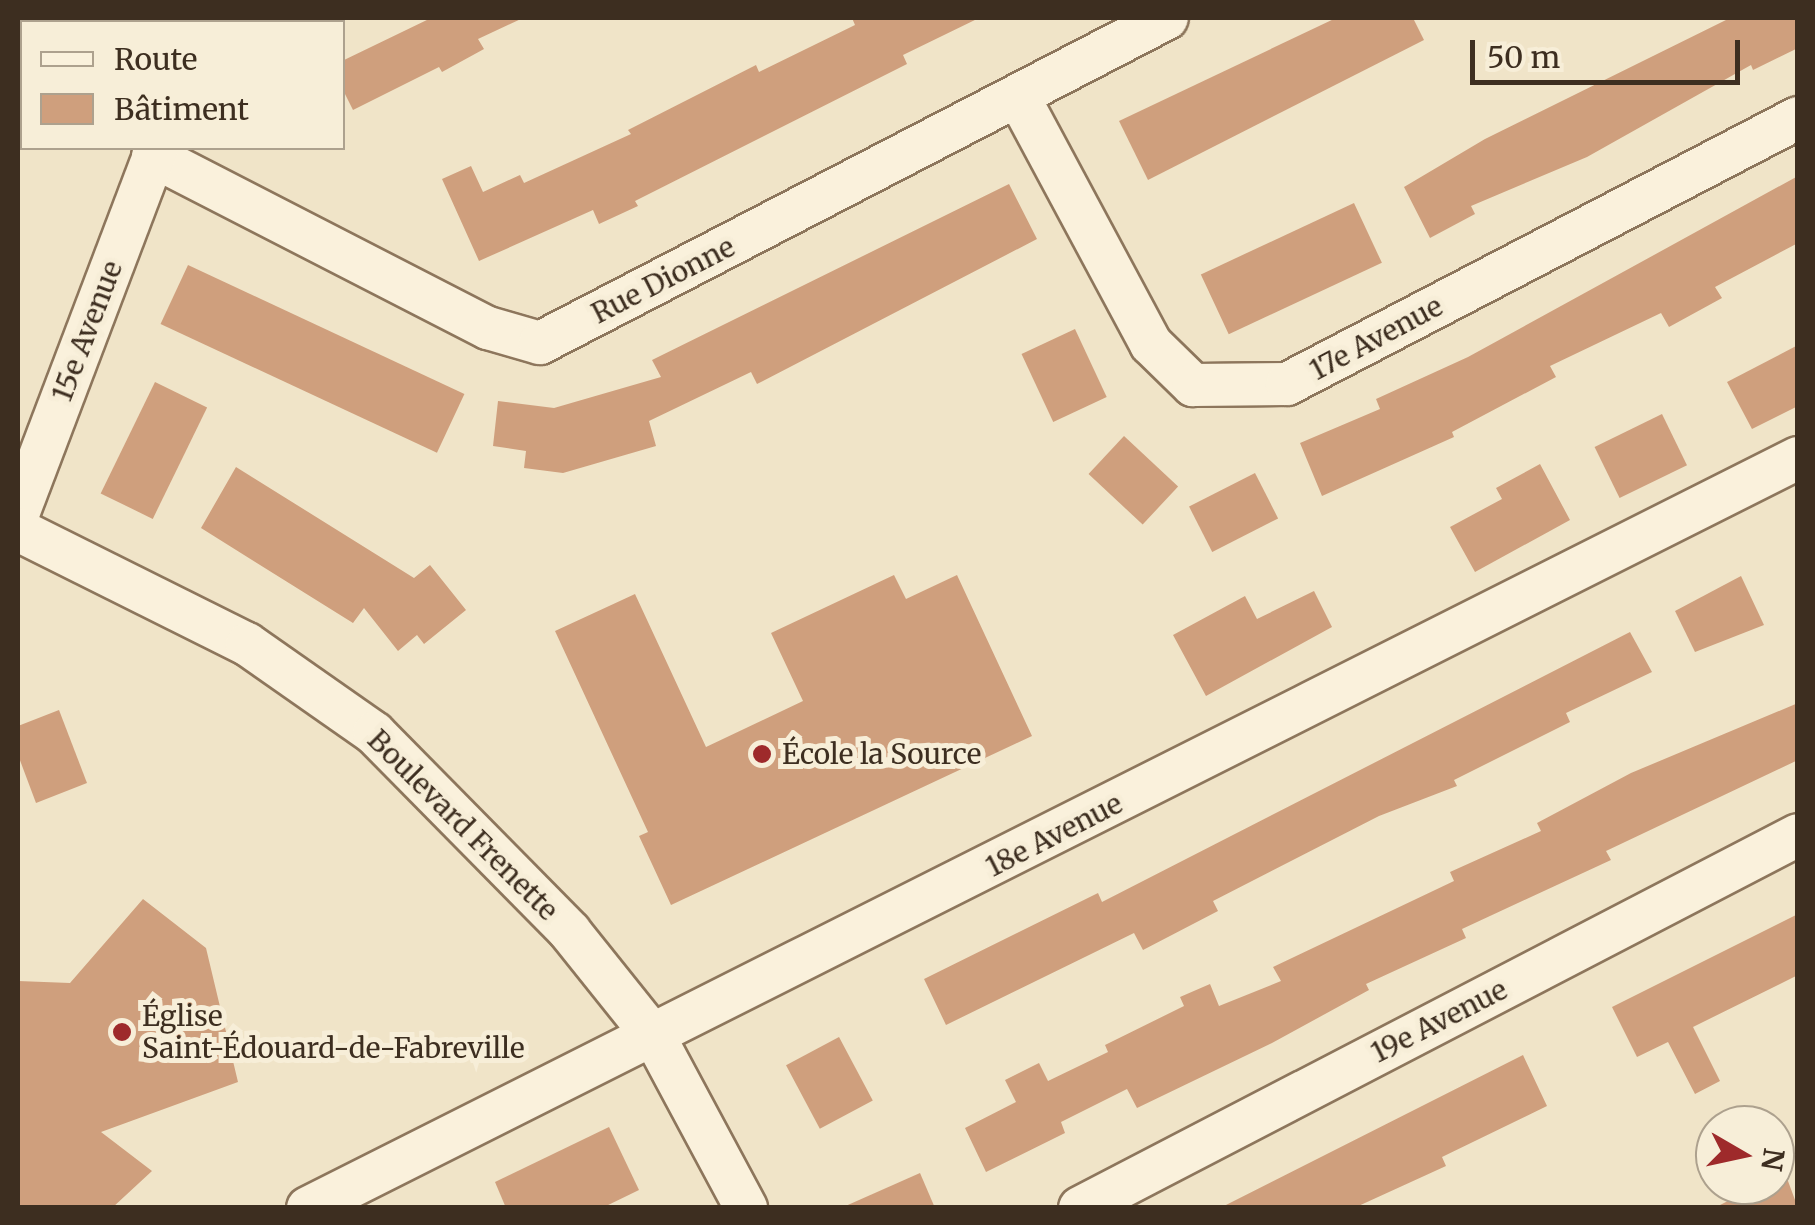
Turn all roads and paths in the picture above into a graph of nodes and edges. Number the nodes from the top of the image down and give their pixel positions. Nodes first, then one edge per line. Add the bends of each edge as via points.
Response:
1 (1168, 18) edge
2 (1018, 96) junction
3 (1798, 118) edge
4 (155, 152) edge
5 (1798, 458) edge
6 (18, 514) edge
7 (18, 530) edge
8 (1798, 835) edge
9 (656, 1038) junction
10 (308, 1208) edge
11 (746, 1208) edge
12 (1080, 1208) edge

1 - 2 street, Rue Dionne
2 - 3 street, 17e Avenue via 1151,344 1194,384 1288,384
2 - 4 street, Rue Dionne via 540,343 488,328
4 - 6 street, 15e Avenue
5 - 9 street, 18e Avenue
7 - 9 street, Boulevard Frenette via 246,644 374,733 570,932
8 - 12 street, 19e Avenue
9 - 10 street, 18e Avenue
9 - 11 street, Boulevard Frenette

